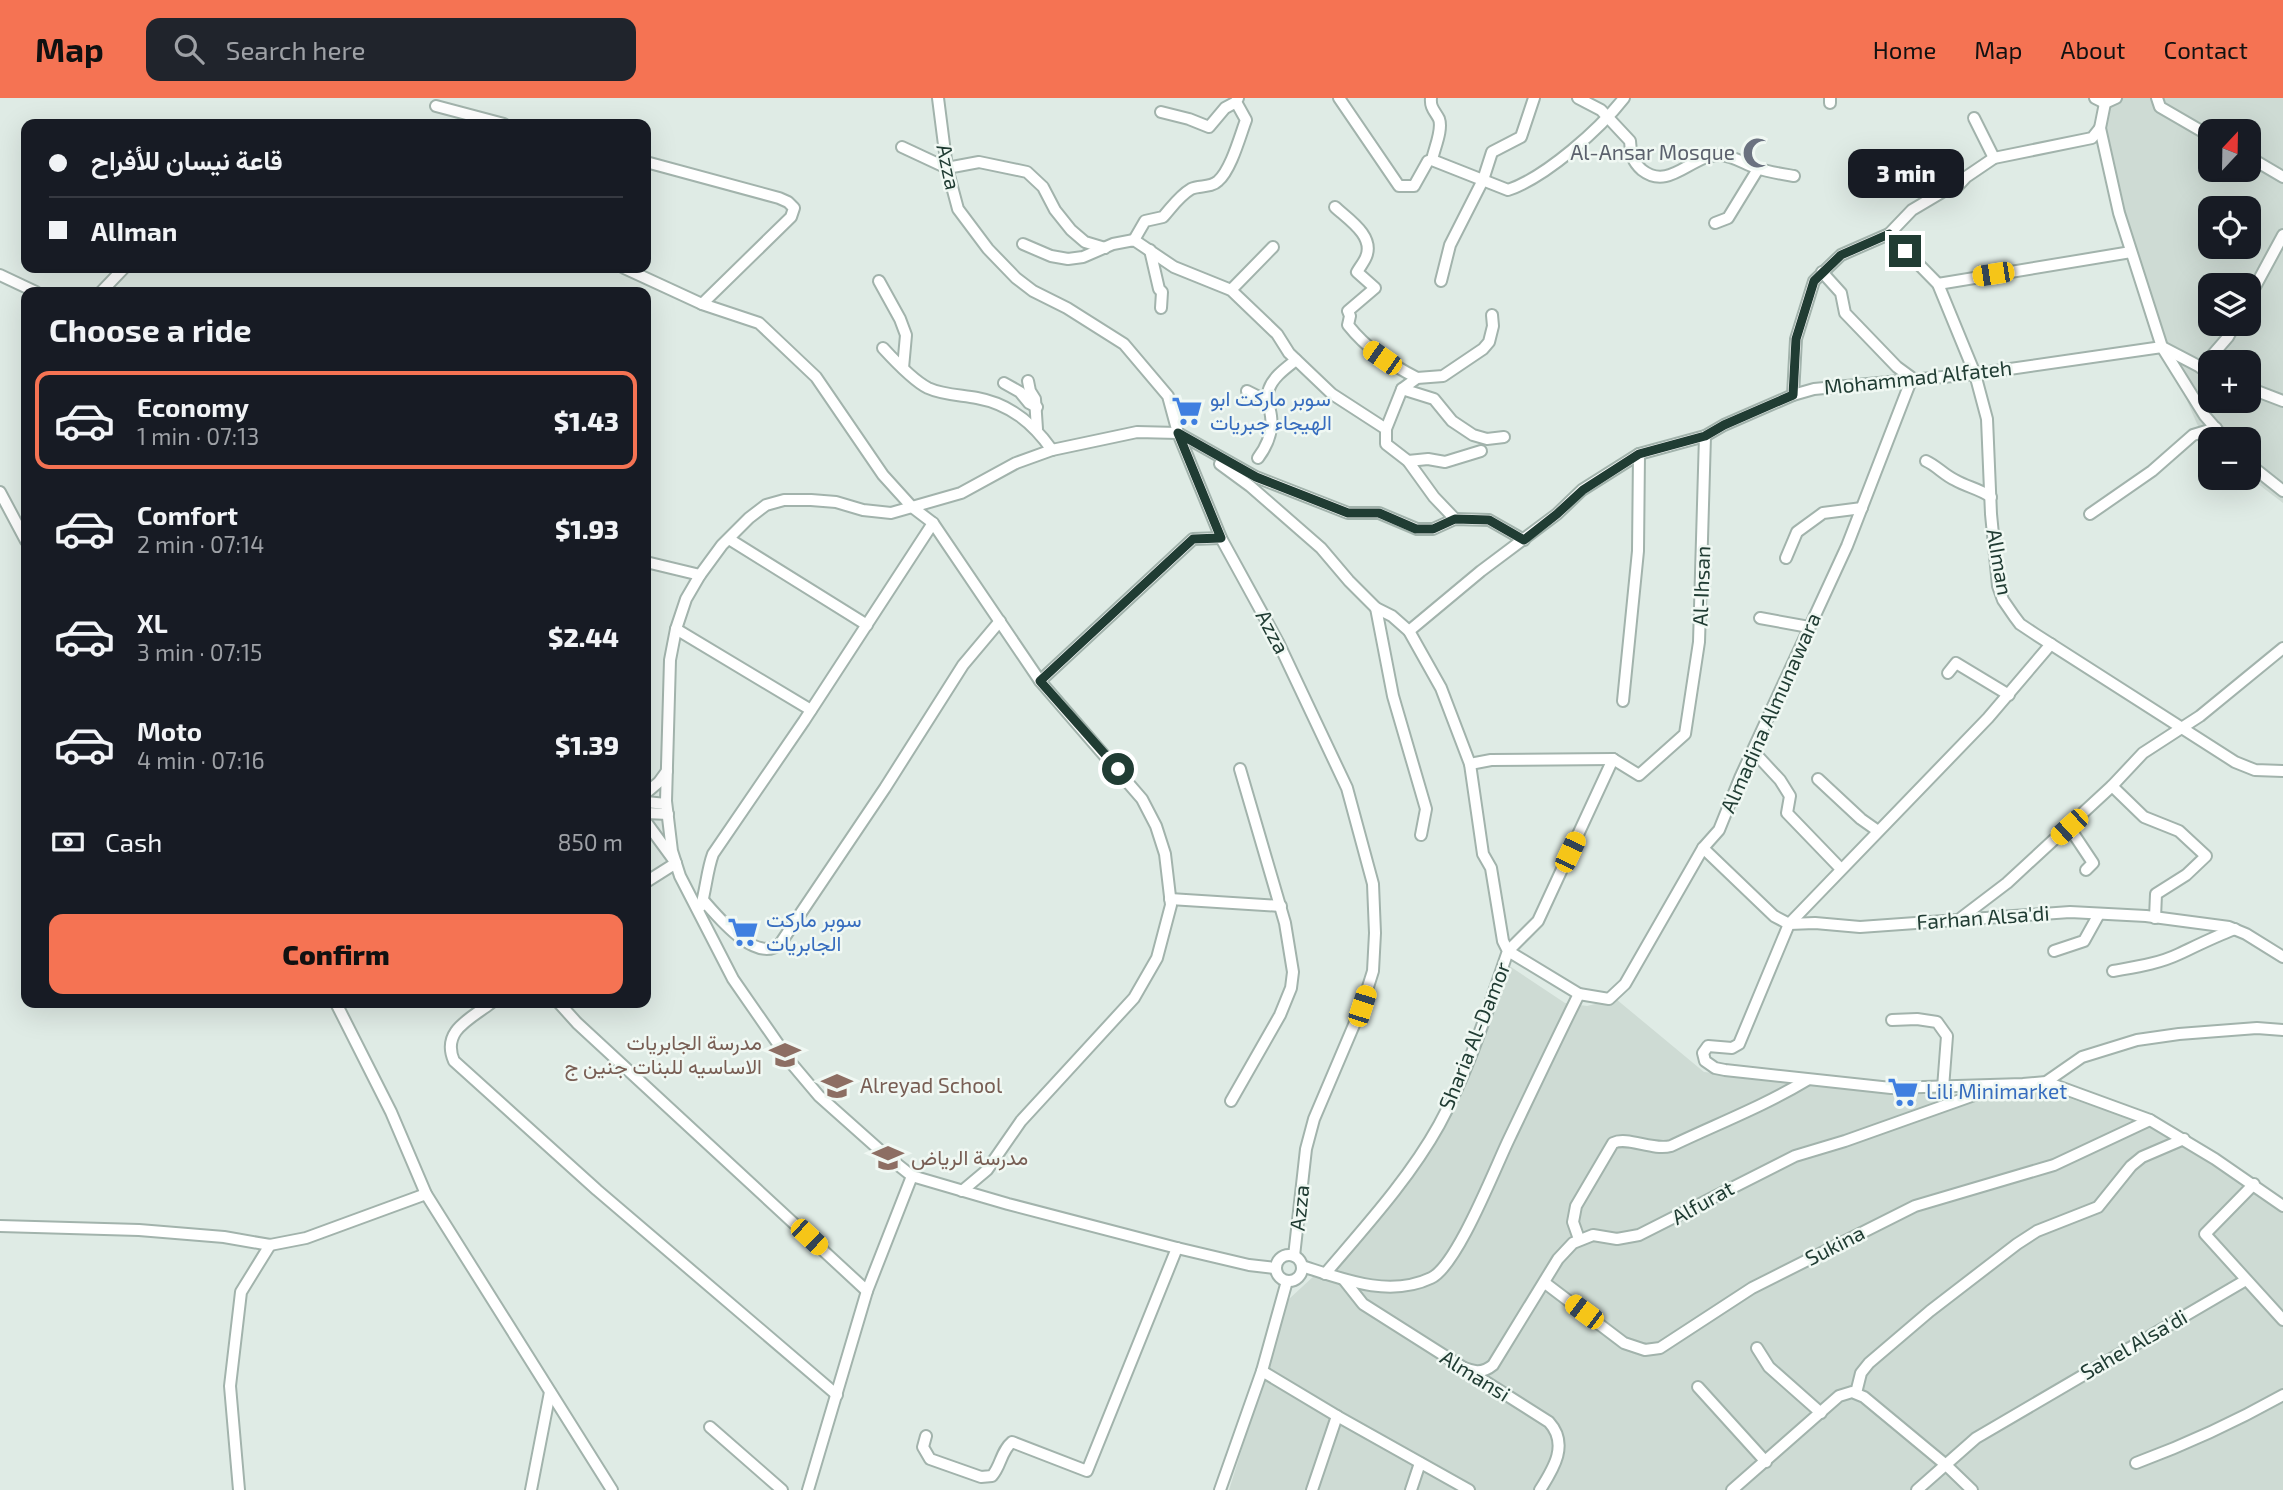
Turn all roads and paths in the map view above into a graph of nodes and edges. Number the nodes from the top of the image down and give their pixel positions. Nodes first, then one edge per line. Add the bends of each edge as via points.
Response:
1 (938, 98) edge
2 (1339, 98) edge
3 (1431, 98) edge
4 (1534, 98) edge
5 (1578, 98) edge
6 (1624, 98) edge
7 (2116, 98) edge
8 (2157, 98) edge
9 (1237, 100) edge
10 (2100, 100) edge
11 (436, 106) dead end
12 (1161, 112) dead end
13 (1974, 118) dead end
14 (485, 119) edge
15 (1608, 119) junction
16 (2100, 128) junction
17 (2198, 129) edge
18 (902, 147) dead end
19 (1994, 158) junction
20 (1432, 160) junction
21 (651, 163) edge
22 (2261, 165) edge
23 (947, 168) junction
24 (1758, 169) junction
25 (1794, 176) dead end
26 (2283, 177) edge
27 (1483, 180) junction
28 (1335, 207) dead end
29 (1715, 223) dead end
30 (1889, 234) junction
31 (2283, 235) edge
32 (1134, 240) junction
33 (1023, 244) dead end
34 (1273, 247) dead end
35 (1105, 248) junction
36 (1150, 250) junction
37 (2131, 252) junction
38 (1822, 272) junction
39 (119, 273) edge
40 (635, 273) edge
41 (0, 275) edge
42 (2261, 276) edge
43 (879, 281) dead end
44 (1441, 281) dead end
45 (1938, 284) junction
46 (25, 287) edge
47 (107, 287) edge
48 (1231, 290) junction
49 (702, 304) junction
50 (1161, 308) dead end
51 (1492, 315) dead end
52 (2162, 347) junction
53 (883, 348) dead end
54 (1296, 360) junction
55 (2198, 366) edge
56 (903, 368) junction
57 (1975, 374) junction
58 (1418, 378) junction
59 (1912, 379) junction
60 (1028, 381) dead end
61 (1004, 383) dead end
62 (1402, 389) junction
63 (1247, 391) dead end
64 (2261, 393) edge
65 (1793, 395) junction
66 (1267, 401) junction
67 (2283, 401) edge
68 (1037, 407) junction
69 (2215, 427) edge
70 (1037, 429) junction
71 (1386, 429) junction
72 (1178, 433) junction
73 (2198, 433) edge
74 (1705, 436) junction
75 (1504, 437) dead end
76 (1052, 450) junction
77 (1481, 451) dead end
78 (1639, 454) junction
79 (1258, 458) dead end
80 (1408, 461) junction
81 (1926, 461) dead end
82 (2261, 474) edge
83 (2283, 491) edge
84 (0, 492) edge
85 (1991, 497) junction
86 (912, 507) junction
87 (1862, 508) junction
88 (2090, 514) dead end
89 (1455, 519) junction
90 (933, 523) junction
91 (21, 532) edge
92 (1221, 538) junction
93 (729, 539) junction
94 (1524, 540) junction
95 (1786, 558) dead end
96 (651, 563) edge
97 (700, 575) junction
98 (1376, 608) junction
99 (1760, 618) dead end
100 (1000, 621) junction
101 (867, 625) junction
102 (1809, 627) junction
103 (676, 629) junction
104 (1409, 631) junction
105 (2051, 644) junction
106 (2283, 648) edge
107 (1948, 673) dead end
108 (1040, 681) junction
109 (2009, 695) junction
110 (1623, 701) dead end
111 (811, 710) junction
112 (2182, 728) junction
113 (1753, 751) junction
114 (1614, 759) junction
115 (1470, 764) junction
116 (1240, 769) dead end
117 (667, 771) junction
118 (2283, 771) edge
119 (1818, 779) dead end
120 (2112, 786) junction
121 (651, 789) edge
122 (651, 804) edge
123 (667, 809) junction
124 (651, 812) edge
125 (2069, 827) junction
126 (651, 829) edge
127 (1878, 831) junction
128 (1421, 835) dead end
129 (1703, 848) junction
130 (676, 863) junction
131 (1841, 869) junction
132 (2086, 870) dead end
133 (651, 879) edge
134 (1170, 899) junction
135 (703, 900) junction
136 (1280, 906) junction
137 (2099, 914) junction
138 (699, 915) junction
139 (1961, 918) junction
140 (2155, 918) junction
141 (1789, 924) junction
142 (2235, 929) junction
143 (1508, 951) junction
144 (2054, 951) dead end
145 (2283, 957) edge
146 (2113, 971) dead end
147 (1579, 994) junction
148 (339, 1008) edge
149 (485, 1008) edge
150 (563, 1008) edge
151 (1892, 1020) dead end
152 (2283, 1030) edge
153 (1807, 1080) junction
154 (2046, 1082) junction
155 (2003, 1085) junction
156 (1943, 1088) junction
157 (1231, 1101) dead end
158 (2150, 1120) junction
159 (2184, 1139) junction
160 (912, 1176) junction
161 (2254, 1184) junction
162 (962, 1191) junction
163 (426, 1194) junction
164 (2283, 1206) edge
165 (0, 1226) edge
166 (1579, 1240) junction
167 (270, 1244) junction
168 (1177, 1248) junction
169 (1294, 1256) junction
170 (1302, 1266) junction
171 (1275, 1268) junction
172 (1325, 1274) junction
173 (1344, 1280) junction
174 (2246, 1280) junction
175 (1287, 1281) junction
176 (1545, 1283) junction
177 (867, 1291) junction
178 (2283, 1320) edge
179 (1757, 1348) dead end
180 (1459, 1366) junction
181 (1262, 1371) junction
182 (1698, 1387) dead end
183 (550, 1392) junction
184 (1856, 1393) junction
185 (837, 1395) junction
186 (2283, 1395) edge
187 (1821, 1413) junction
188 (1337, 1416) junction
189 (710, 1427) dead end
190 (926, 1436) dead end
191 (1766, 1462) junction
192 (1420, 1463) junction
193 (2136, 1463) dead end
194 (1946, 1465) junction
195 (239, 1490) edge
196 (531, 1490) edge
197 (612, 1490) edge
198 (782, 1490) edge
199 (808, 1490) edge
200 (1220, 1490) edge
201 (1312, 1490) edge
202 (1411, 1490) edge
203 (1469, 1490) edge
204 (1540, 1490) edge
205 (1732, 1490) edge
206 (1917, 1490) edge
207 (1972, 1490) edge

1 - 23 street, Azza
2 - 20 street via 1399,186 1414,186
3 - 20 street via 1440,127
4 - 27 street via 1521,137 1492,152
5 - 15 street
6 - 15 street
7 - 10 street
8 - 17 street via 2160,107
9 - 12 street via 1209,127
9 - 32 street via 1246,120 1219,180 1190,190 1165,216 1145,221
10 - 16 street
11 - 14 street
13 - 19 street
15 - 24 street via 1630,141 1631,156 1645,172 1669,176 1703,156 1723,155
15 - 27 street via 1552,165 1516,187 1508,190
16 - 19 street via 2092,138
16 - 37 street
18 - 23 street
19 - 30 street via 1955,189 1912,210
20 - 27 street
21 - 49 street via 779,198 794,208 791,217
22 - 26 street
23 - 35 street via 979,162 1027,172 1043,187 1071,230 1085,242
23 - 72 street, Azza via 958,209 988,249 1033,291 1124,344 1168,396
24 - 25 street
24 - 29 street via 1728,218
27 - 44 street via 1450,244
28 - 58 street via 1366,241 1367,256 1357,272 1375,288 1348,311 1348,325 1370,349
30 - 38 street via 1841,255
30 - 45 street, AlIman
31 - 42 street
32 - 35 street
32 - 36 street
33 - 35 street via 1068,259
34 - 48 street
36 - 48 street via 1174,267
36 - 50 street via 1162,292
37 - 45 street
37 - 52 street
38 - 59 street via 1841,293 1845,313
38 - 65 street via 1814,281 1796,339
39 - 47 street
40 - 49 street
41 - 46 street
43 - 56 street via 906,335
45 - 57 street, AlIman
48 - 54 street via 1277,334
49 - 86 street via 759,323 816,377 883,475
51 - 58 street via 1489,342 1483,349 1443,376
52 - 55 street
52 - 57 street, Mohammad Alfateh
52 - 69 street
53 - 56 street
54 - 66 street via 1269,388
54 - 71 street via 1332,394
56 - 70 street via 928,388 996,403
57 - 59 street, Mohammad Alfateh
57 - 85 street, AlIman via 1987,419
58 - 62 street
59 - 65 street, Mohammad Alfateh
59 - 87 street, Almadina Almunawara
60 - 68 street
61 - 68 street
62 - 71 street
62 - 75 street via 1434,398 1452,421 1473,435
63 - 66 street
64 - 67 street
65 - 74 street, Mohammad Alfateh
66 - 79 street via 1271,428
68 - 70 street
70 - 76 street
71 - 80 street via 1386,444
72 - 76 street via 1137,432
72 - 89 street via 1256,477 1348,513 1379,513 1416,529 1433,529
72 - 92 street, Azza
72 - 98 street, Sharia Al-Damor via 1250,485 1321,548
73 - 88 street
74 - 78 street, Mohammad Alfateh
74 - 114 street, Al-Ihsan via 1699,642 1685,734 1639,775
76 - 86 street via 1016,463 961,493
77 - 80 street via 1445,461
78 - 94 street, Mohammad Alfateh via 1583,490
78 - 110 street via 1638,551
80 - 89 street
81 - 85 street
82 - 83 street
84 - 91 street
85 - 105 street, AlIman via 2003,600 2020,624
86 - 90 street
86 - 93 street via 891,513 836,502 784,500 766,505
87 - 95 street via 1823,513 1797,533
87 - 102 street, Almadina Almunawara
89 - 94 street via 1489,520
90 - 100 street
90 - 101 street
92 - 108 street via 1193,539
92 - 169 street, Azza via 1278,642 1347,788 1373,884 1373,971 1314,1119
93 - 97 street
93 - 101 street
94 - 104 street, Mohammad Alfateh
96 - 97 street
97 - 103 street
98 - 104 street, Sharia Al-Damor
98 - 128 street via 1392,696 1426,809
99 - 102 street
100 - 108 street
100 - 135 street via 963,665 780,944 767,951 750,944
101 - 111 street
102 - 113 street, Almadina Almunawara
103 - 111 street
103 - 117 street via 670,660
104 - 115 street, Sharia Al-Damor via 1441,688
105 - 109 street
105 - 112 street, AlIman
106 - 112 street
107 - 109 street via 1956,663
108 - 134 street via 1142,799 1163,847
109 - 127 street
111 - 135 street via 713,854
112 - 118 street, AlIman via 2246,766
112 - 120 street via 2143,753
113 - 129 street, Almadina Almunawara via 1719,830
113 - 131 street via 1790,796 1787,813
114 - 115 street
114 - 143 street via 1538,921
115 - 143 street, Sharia Al-Damor via 1483,854 1491,868
116 - 136 street
117 - 121 street
117 - 123 street
119 - 127 street
120 - 125 street
120 - 140 street via 2144,817 2179,831 2206,856 2156,894
122 - 123 street
123 - 124 street
123 - 130 street
125 - 132 street via 2093,863
125 - 139 street
126 - 130 street
127 - 131 street
129 - 141 street via 1774,916
129 - 147 street, Almadina Almunawara via 1621,990 1607,1000
130 - 133 street
130 - 138 street
131 - 141 street
134 - 136 street
134 - 162 street via 1157,958 1134,998 1021,1121 987,1170
135 - 138 street
136 - 157 street via 1292,956 1291,988
137 - 139 street, Farhan Alsa'di
137 - 140 street, Farhan Alsa'di
137 - 144 street via 2084,941
138 - 160 street via 733,979 792,1064 819,1096
139 - 141 street, Farhan Alsa'di via 1860,927
140 - 142 street, Farhan Alsa'di
141 - 153 street via 1739,1044 1732,1048 1710,1046 1703,1056 1721,1070
142 - 145 street, Farhan Alsa'di
142 - 146 street via 2178,955
143 - 147 street
143 - 172 street, Sharia Al-Damor via 1438,1128 1404,1178
147 - 173 street via 1469,1225 1442,1270 1428,1280 1402,1285 1364,1286
148 - 163 street
149 - 185 street via 455,1031 450,1051 454,1061
150 - 177 street
151 - 156 street via 1917,1018 1937,1023 1947,1036
152 - 154 street via 2244,1029 2137,1040 2082,1057
153 - 156 street
153 - 166 street via 1671,1146 1613,1143 1576,1206 1573,1222
154 - 155 street
154 - 158 street
155 - 156 street
155 - 166 street, Alfurat via 1795,1156 1639,1236 1592,1235
158 - 159 street
158 - 176 street, Sukina via 2054,1165 1915,1206 1752,1288 1660,1348 1645,1350 1624,1343
159 - 161 street
159 - 184 street via 2142,1157 2098,1207 2037,1231 1930,1311 1869,1363
160 - 162 street
160 - 177 street
161 - 164 street
161 - 174 street via 2205,1234
162 - 168 street
163 - 167 street via 306,1238
163 - 183 street
165 - 167 street via 139,1230
166 - 176 street via 1558,1259
167 - 195 street via 241,1292 230,1386
168 - 171 street
168 - 190 street via 1087,1471 1012,1442 997,1471 981,1477 930,1459 923,1447
169 - 170 street
169 - 171 street via 1282,1257
170 - 172 street
170 - 175 street via 1297,1278
171 - 175 street
172 - 173 street
173 - 180 street, Almansi via 1363,1304
174 - 178 street
174 - 194 street, Sahel Alsa'di via 1976,1438
175 - 181 street
176 - 180 street via 1493,1365 1476,1372
177 - 185 street
179 - 187 street via 1769,1367
180 - 204 street, Almansi via 1555,1428 1561,1445
181 - 188 street
181 - 200 street
182 - 191 street
183 - 196 street
183 - 197 street
184 - 187 street via 1842,1394
184 - 194 street
185 - 199 street
186 - 193 street via 2237,1421
187 - 191 street
188 - 192 street
188 - 201 street
189 - 198 street
191 - 205 street
192 - 202 street
192 - 203 street
194 - 206 street, Sahel Alsa'di
194 - 207 street

